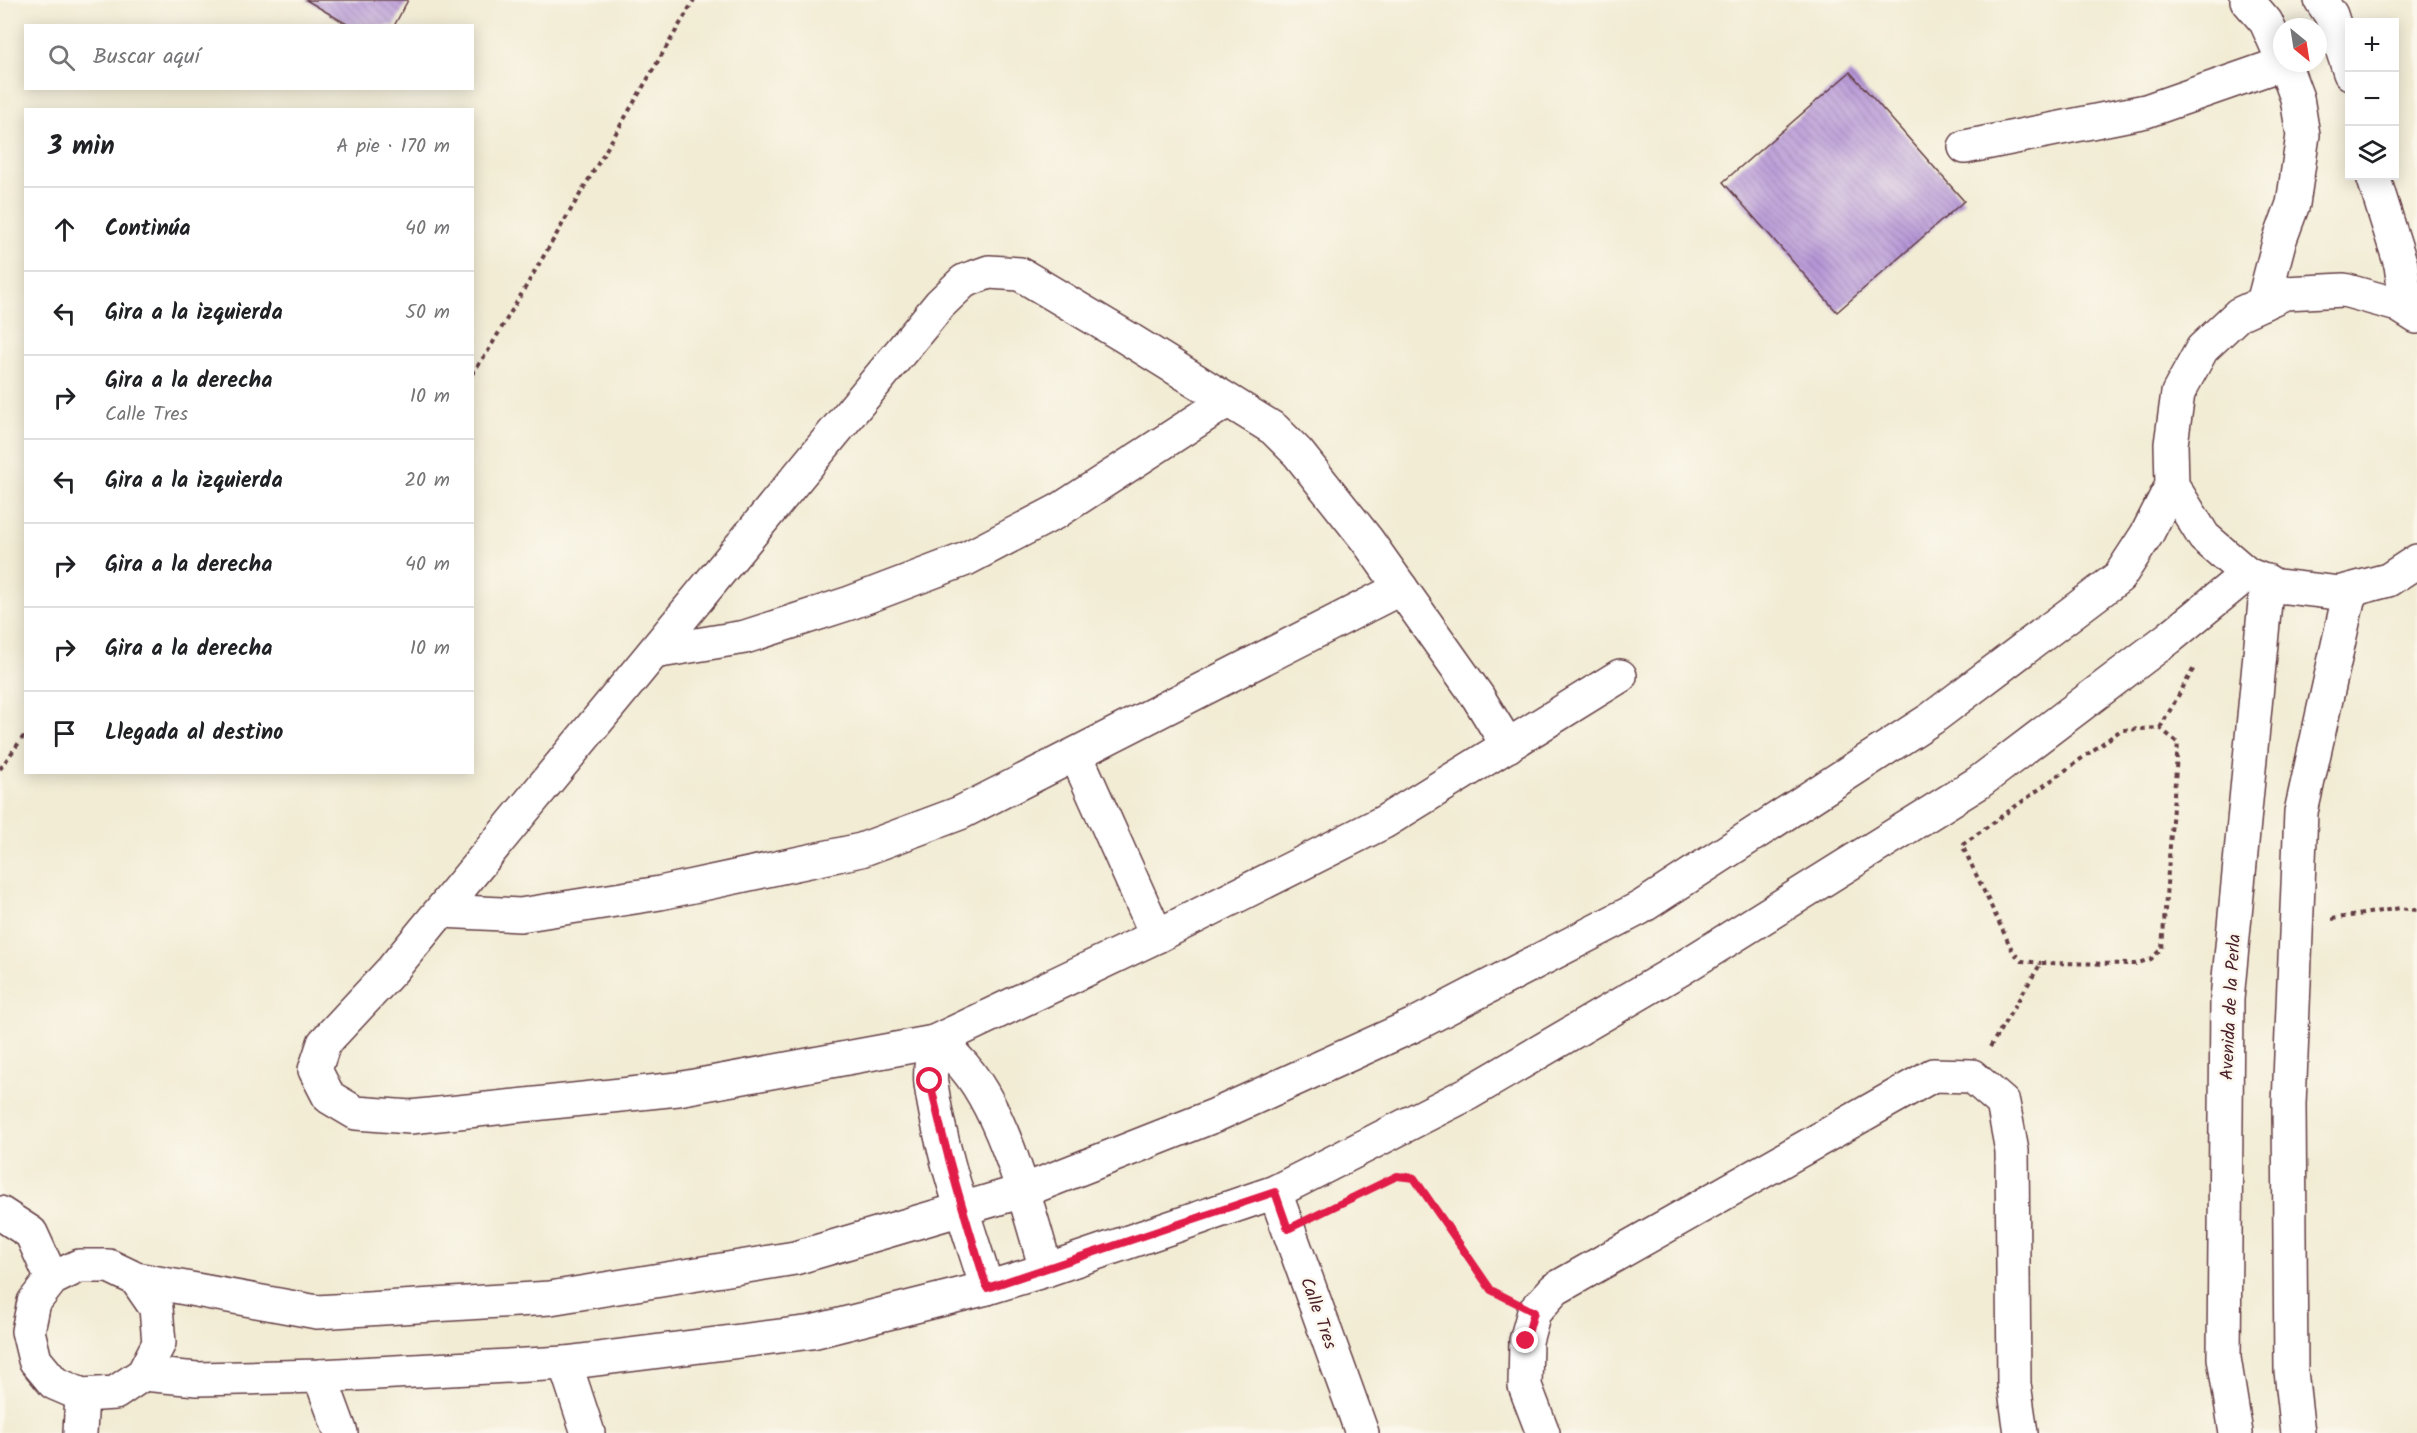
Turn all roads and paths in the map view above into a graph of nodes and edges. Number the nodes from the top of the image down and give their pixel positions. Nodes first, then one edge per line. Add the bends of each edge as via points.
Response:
1 (694, 0) edge
2 (2247, 0) edge
3 (2321, 0) edge
4 (2273, 39) edge
5 (2273, 67) edge
6 (2287, 72) edge
7 (2349, 72) edge
8 (1965, 147) dead end
9 (2374, 180) edge
10 (2263, 303) junction
11 (2412, 314) edge
12 (474, 371) edge
13 (1227, 400) junction
14 (2172, 486) junction
15 (2417, 561) edge
16 (2257, 578) junction
17 (1401, 588) junction
18 (2350, 591) junction
19 (654, 652) junction
20 (1620, 676) dead end
21 (24, 737) edge
22 (1508, 746) junction
23 (1076, 755) junction
24 (0, 769) edge
25 (2417, 910) edge
26 (441, 911) junction
27 (2296, 925) junction
28 (1157, 936) junction
29 (2041, 963) junction
30 (934, 1042) junction
31 (1972, 1076) junction
32 (1023, 1191) junction
33 (1275, 1192) junction
34 (962, 1209) junction
35 (0, 1213) edge
36 (1288, 1229) junction
37 (1046, 1270) junction
38 (52, 1279) junction
39 (136, 1279) junction
40 (987, 1288) junction
41 (1534, 1312) junction
42 (565, 1363) junction
43 (143, 1374) junction
44 (320, 1376) junction
45 (82, 1395) junction
46 (80, 1433) edge
47 (341, 1433) edge
48 (588, 1433) edge
49 (1362, 1433) edge
50 (1543, 1433) edge
51 (2021, 1433) edge
52 (2236, 1433) edge
53 (2298, 1433) edge

1 - 12 path
2 - 4 street
3 - 7 street via 2331,15
5 - 8 street via 2146,111
6 - 10 street via 2301,111 2303,135 2293,204
9 - 11 street
10 - 11 street via 2285,293 2344,290 2398,305
10 - 14 street via 2238,314 2202,349 2178,393 2171,444
13 - 17 street via 1274,429 1298,453
13 - 19 street via 1058,511 966,559 745,637
13 - 19 street via 1020,274 989,272 964,280 932,313
14 - 16 street via 2204,537
14 - 32 street via 2119,577 1931,718 1640,908 1414,1025 1216,1115
15 - 18 street via 2388,580
16 - 18 street via 2277,586 2339,594
16 - 33 street via 2169,638 1968,789 1678,970 1468,1093
16 - 52 street, Avenida de la Perla via 2227,999 2224,1358
17 - 22 street
17 - 23 street
18 - 27 street via 2301,812
19 - 26 street
20 - 22 street
21 - 24 path
22 - 28 street via 1384,822
23 - 26 street via 960,813 861,850 660,893 520,915
23 - 28 street
25 - 27 path via 2400,908
26 - 30 street via 324,1043 315,1070 329,1097 356,1113 410,1117 678,1089
27 - 53 street via 2289,1104 2290,1371
28 - 30 street
29 - 29 path via 2135,964 2151,959 2162,948 2178,743 2160,728 2121,730 1962,844 2013,952 2022,962
29 - 31 path
30 - 32 street via 957,1059 983,1094
30 - 34 street via 930,1081
31 - 41 street via 1933,1075 1555,1289
31 - 51 street via 2003,1103 2012,1151 2014,1384
32 - 34 street
32 - 37 street
33 - 36 street, Calle Tres
33 - 37 street
34 - 39 street via 795,1258 550,1298 317,1312
34 - 40 street
35 - 38 street via 31,1233
36 - 41 path via 1397,1176 1414,1178 1491,1290
36 - 49 street, Calle Tres
37 - 40 street
38 - 39 street via 79,1266 109,1266
38 - 45 street via 34,1302 28,1331 35,1360 54,1383
39 - 43 street via 156,1308 159,1343
40 - 42 street via 812,1332
41 - 50 street via 1526,1341 1525,1386
42 - 44 street
42 - 48 street
43 - 44 street via 197,1379
43 - 45 street via 114,1393
44 - 47 street
45 - 46 street

